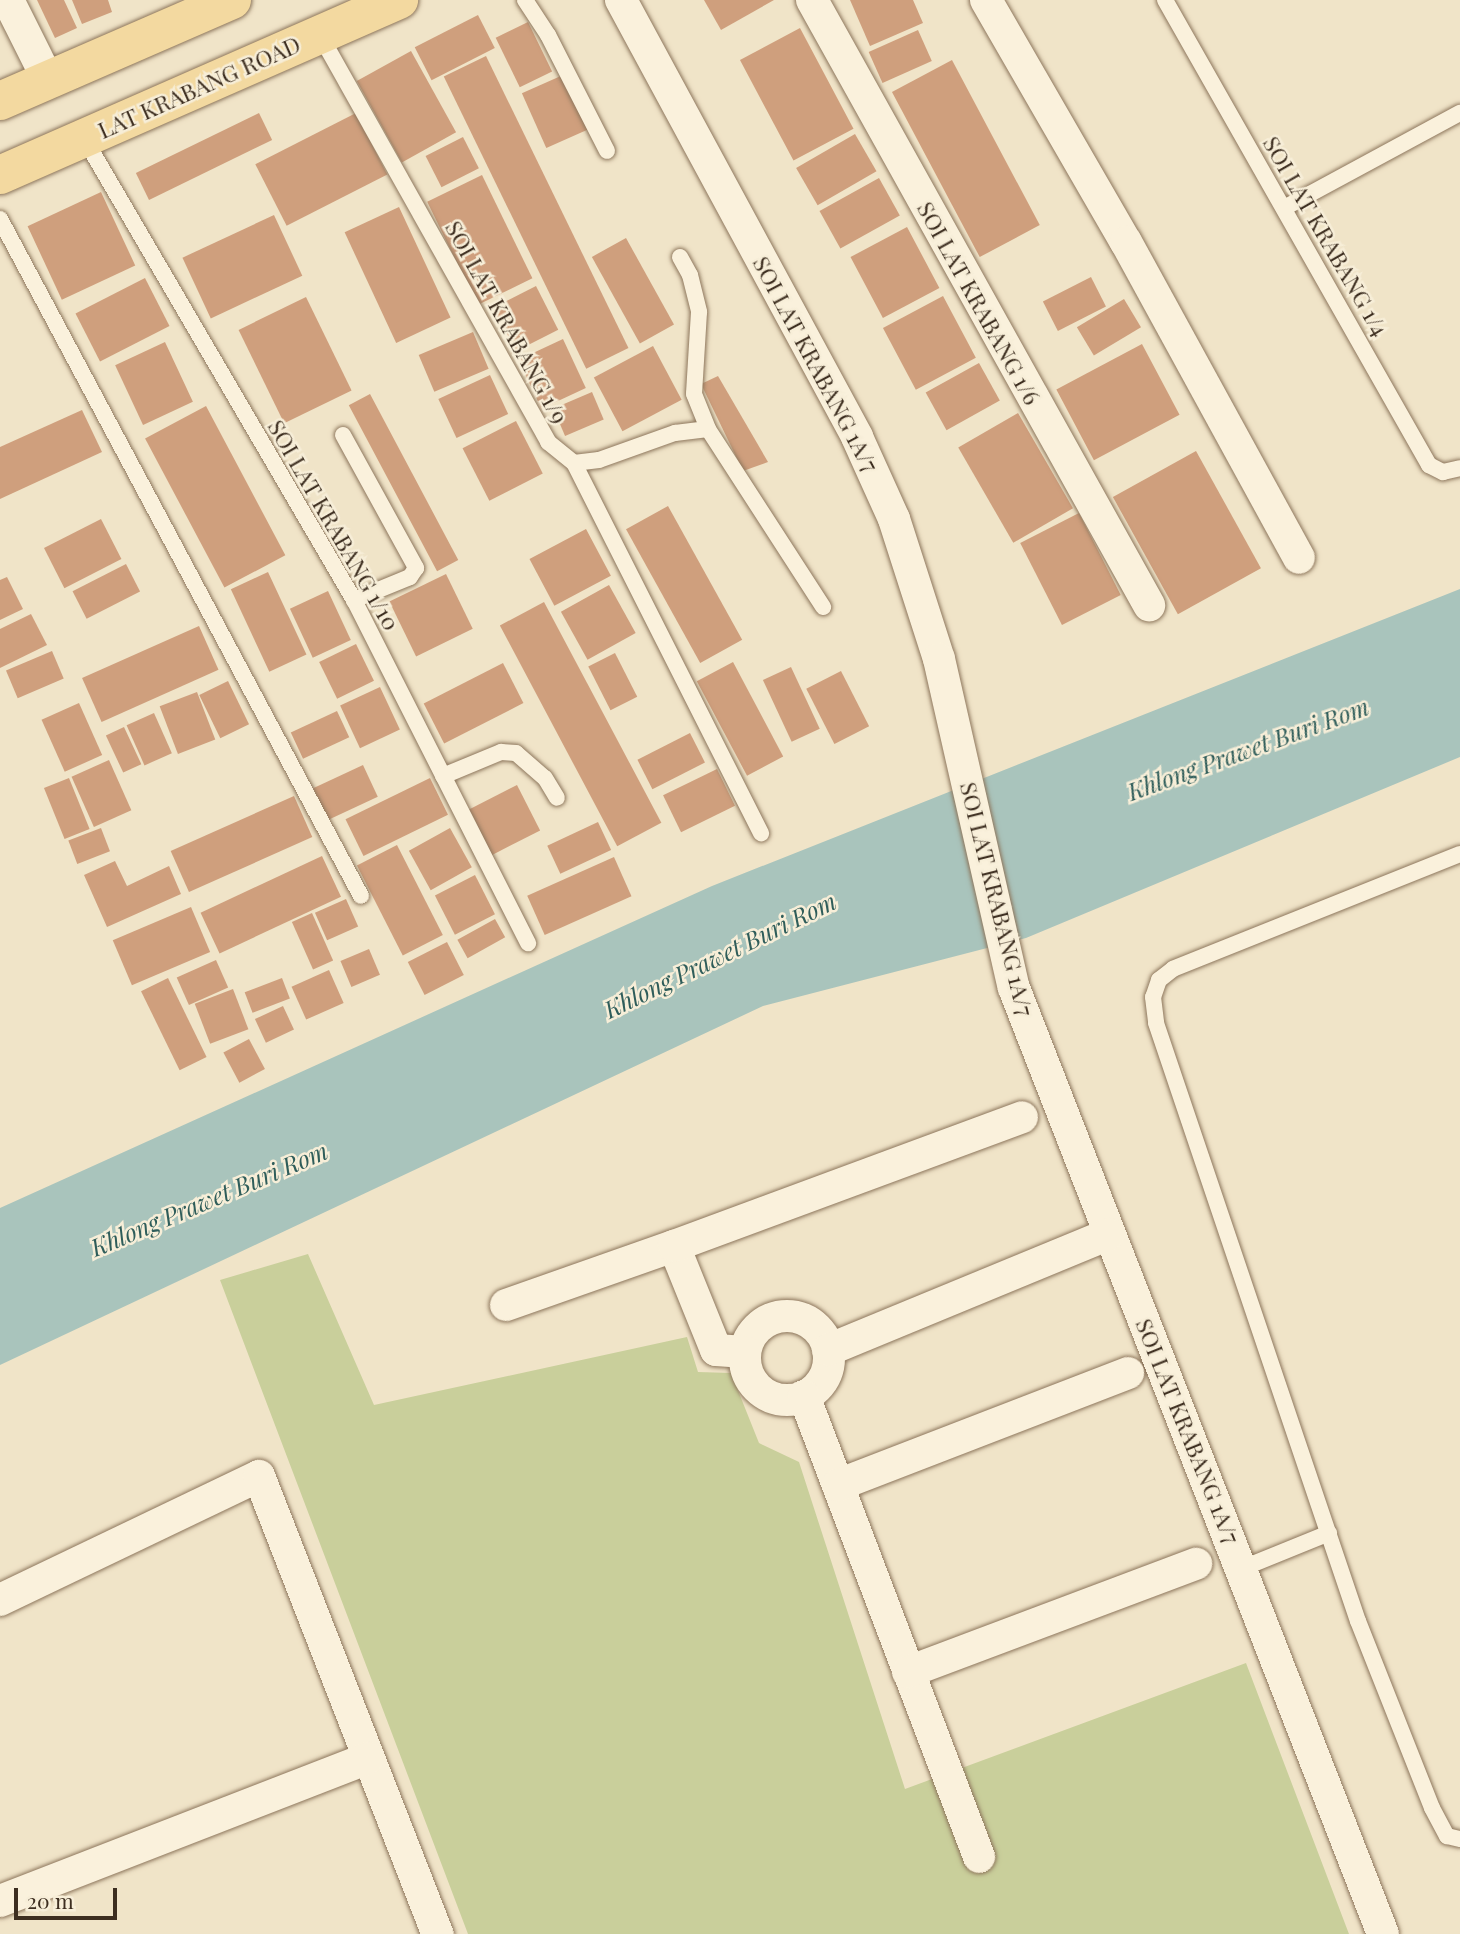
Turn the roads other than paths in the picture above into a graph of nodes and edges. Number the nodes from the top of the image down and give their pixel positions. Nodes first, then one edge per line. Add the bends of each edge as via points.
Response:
1 (8, 0) edge
2 (232, 0) edge
3 (399, 0) edge
4 (525, 0) edge
5 (621, 0) edge
6 (812, 0) edge
7 (986, 0) edge
8 (1165, 0) edge
9 (320, 35) junction
10 (48, 80) junction
11 (0, 101) edge
12 (1460, 113) edge
13 (84, 138) junction
14 (607, 151) dead end
15 (0, 174) edge
16 (1284, 208) junction
17 (0, 219) edge
18 (680, 257) dead end
19 (708, 429) junction
20 (343, 435) dead end
21 (574, 464) junction
22 (1460, 468) edge
23 (1299, 558) dead end
24 (354, 600) junction
25 (1149, 605) dead end
26 (823, 607) dead end
27 (443, 776) junction
28 (556, 798) dead end
29 (761, 833) dead end
30 (1460, 854) edge
31 (361, 896) dead end
32 (528, 943) dead end
33 (1022, 1117) dead end
34 (1109, 1234) junction
35 (674, 1246) junction
36 (506, 1305) dead end
37 (828, 1350) junction
38 (746, 1352) junction
39 (1128, 1373) dead end
40 (804, 1396) junction
41 (838, 1485) junction
42 (1329, 1533) junction
43 (1196, 1564) dead end
44 (1243, 1568) junction
45 (0, 1601) edge
46 (908, 1672) junction
47 (368, 1758) junction
48 (1460, 1839) edge
49 (979, 1857) dead end
50 (0, 1901) edge
51 (438, 1934) edge
52 (1383, 1934) edge

1 - 10 street
2 - 10 main road
3 - 9 main road, LAT KRABANG ROAD
4 - 14 lane via 548,35
5 - 34 street, SOI LAT KRABANG 1A/7 via 857,437 894,519 939,659 1014,988
6 - 25 street, SOI LAT KRABANG 1/6
7 - 23 street via 1126,242
8 - 16 lane, SOI LAT KRABANG 1/4
9 - 13 main road, LAT KRABANG ROAD
9 - 21 lane, SOI LAT KRABANG 1/9 via 548,442
10 - 11 main road
12 - 16 lane
13 - 15 main road, LAT KRABANG ROAD
13 - 24 lane, SOI LAT KRABANG 1/10
16 - 22 lane, SOI LAT KRABANG 1/4 via 1429,466 1443,472
17 - 31 lane
18 - 19 lane via 690,275 699,312 694,394
19 - 21 lane via 676,433
19 - 26 lane
20 - 24 lane via 416,568 410,577
21 - 29 lane
24 - 27 lane, SOI LAT KRABANG 1/10
27 - 28 lane via 501,752 516,753 545,778
27 - 32 lane, SOI LAT KRABANG 1/10
30 - 42 lane via 1173,969 1159,980 1153,997 1156,1023
33 - 35 street
34 - 37 street
34 - 44 street, SOI LAT KRABANG 1A/7
35 - 36 street
35 - 38 street via 716,1350
37 - 38 street via 814,1327 789,1317 763,1323
37 - 40 street via 824,1377
38 - 40 street via 747,1372 764,1393 784,1399
39 - 41 street
40 - 41 street
41 - 46 street
42 - 44 lane
42 - 48 lane via 1358,1621 1432,1808 1447,1836
43 - 46 street
44 - 52 street, SOI LAT KRABANG 1A/7
45 - 47 street via 259,1476
46 - 49 street
47 - 50 street
47 - 51 street

